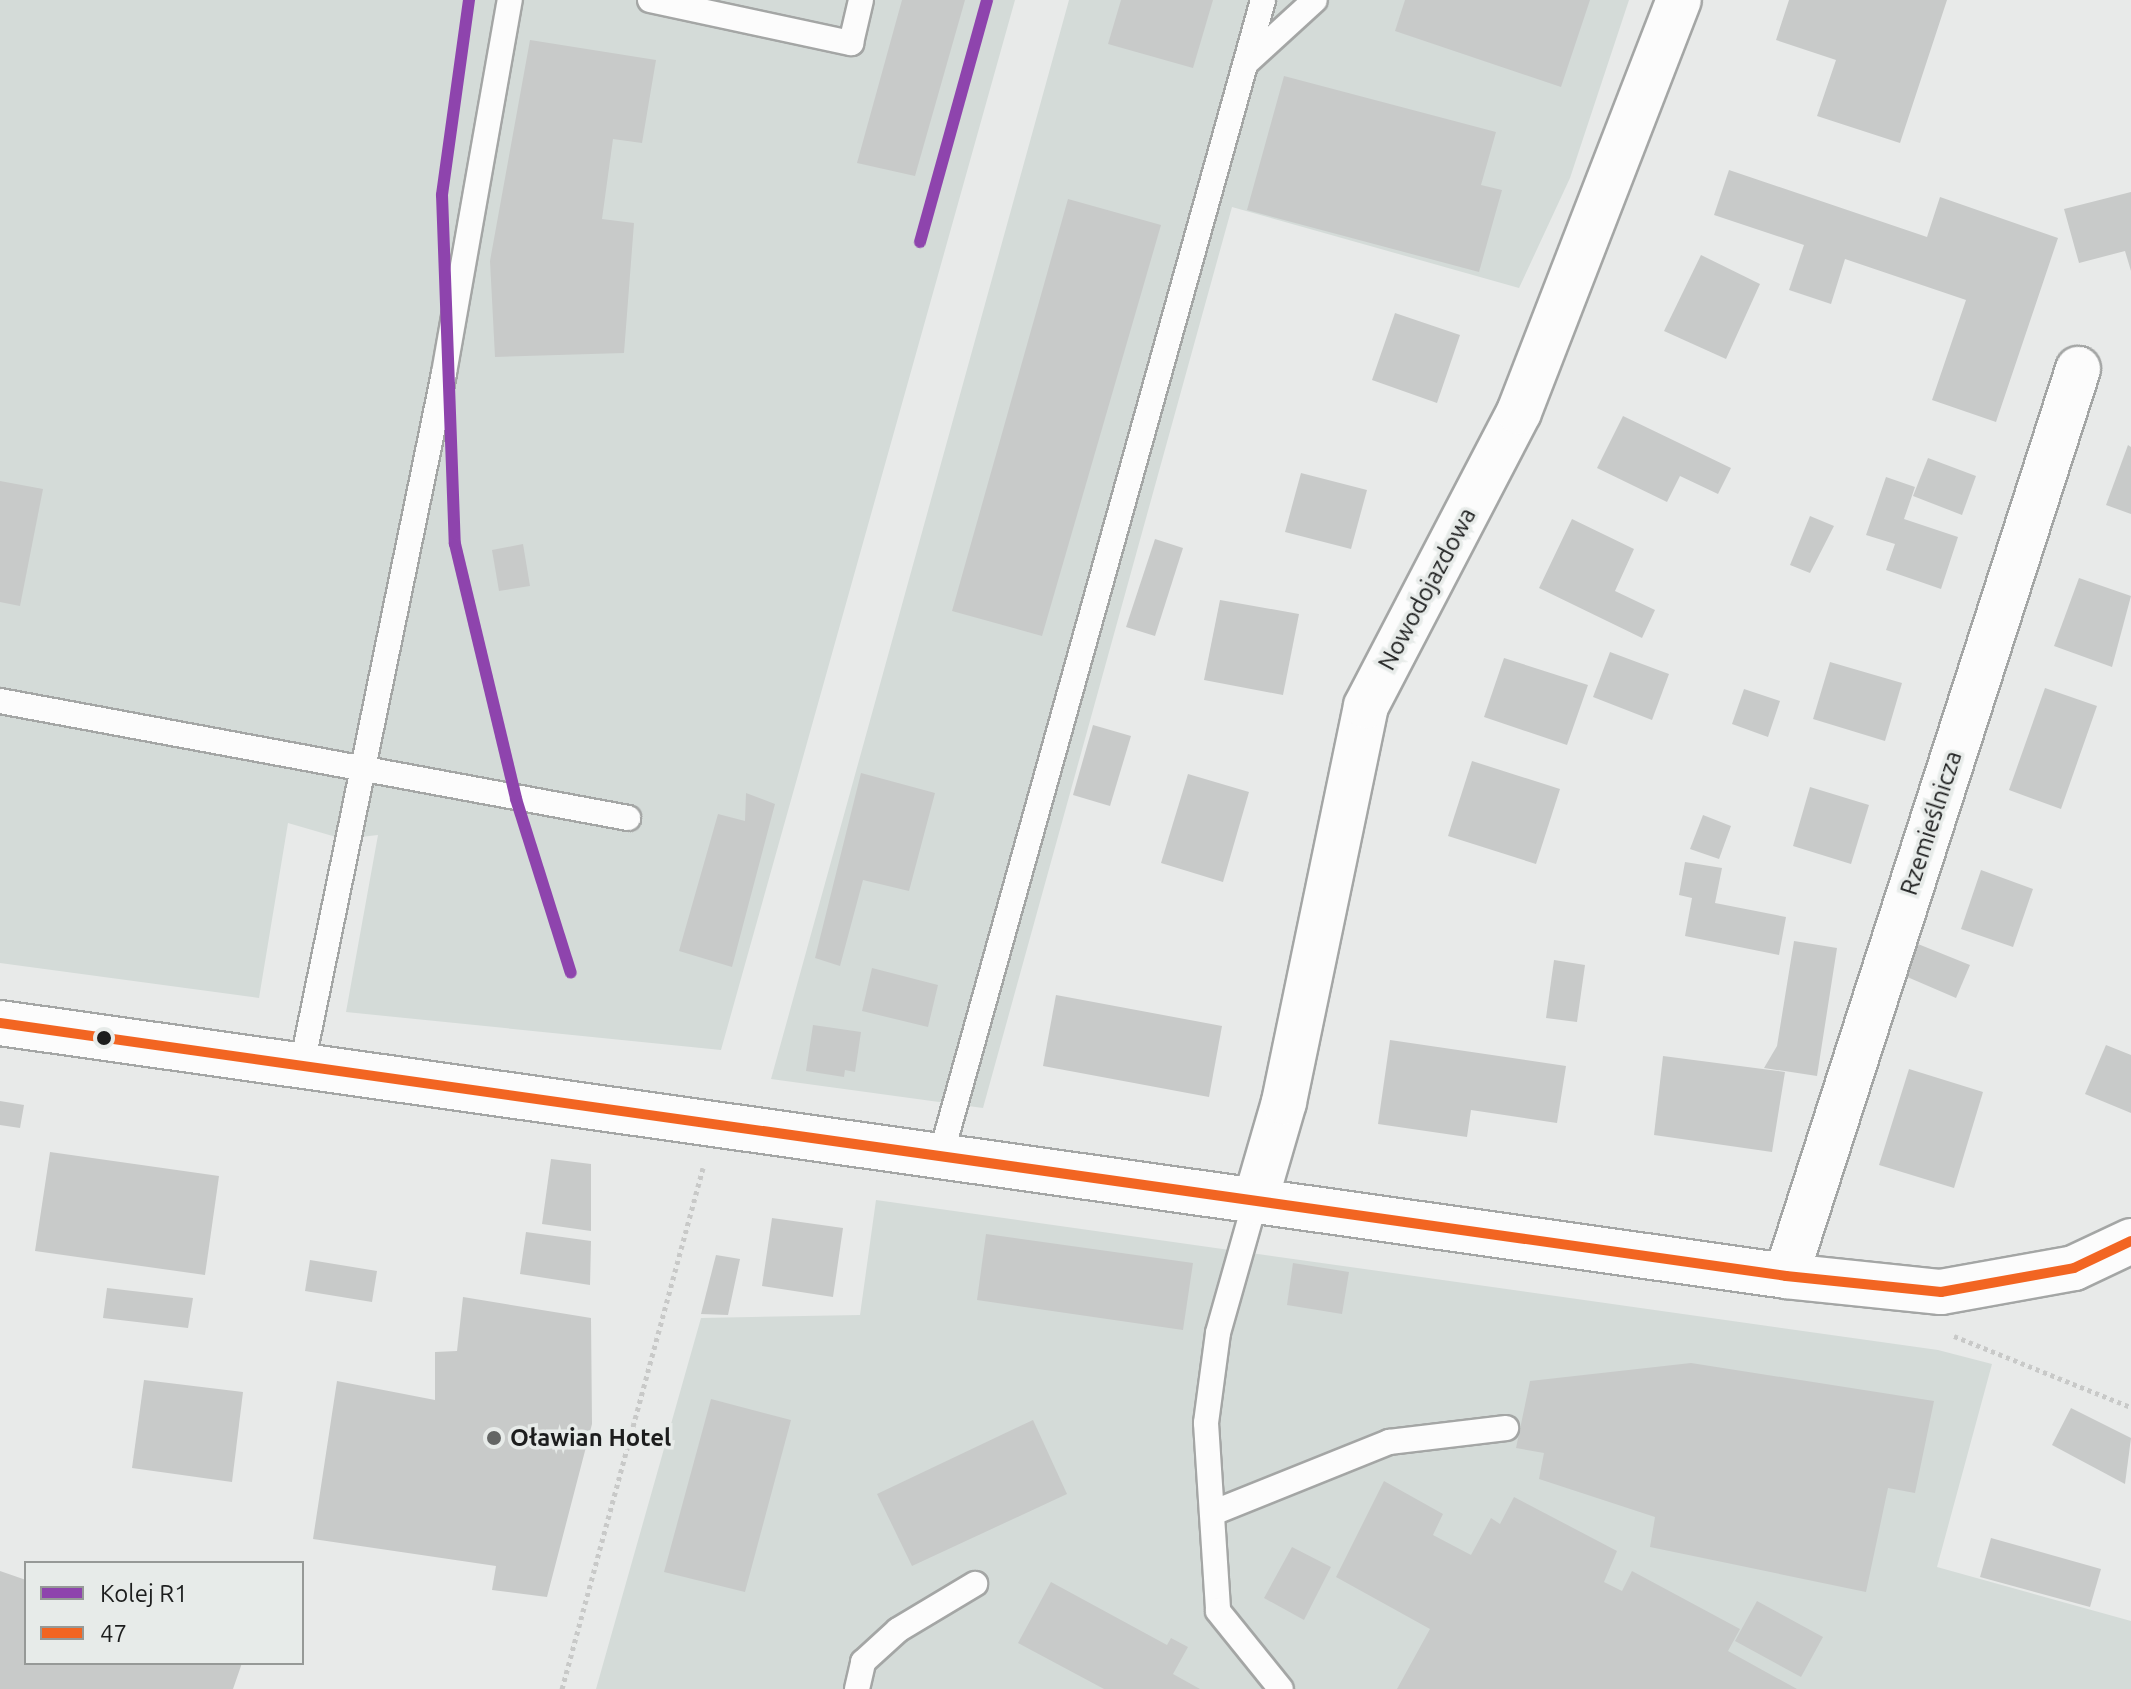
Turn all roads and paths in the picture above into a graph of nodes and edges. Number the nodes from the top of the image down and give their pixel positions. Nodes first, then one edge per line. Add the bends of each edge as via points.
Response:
1 (510, 0) edge
2 (650, 0) edge
3 (861, 0) edge
4 (1263, 0) edge
5 (1315, 0) edge
6 (1679, 0) edge
7 (1246, 63) junction
8 (2078, 369) dead end
9 (0, 701) edge
10 (359, 772) junction
11 (628, 818) dead end
12 (0, 1023) edge
13 (302, 1065) junction
14 (941, 1155) junction
15 (705, 1163) dead end
16 (1255, 1202) junction
17 (2131, 1241) edge
18 (1786, 1276) junction
19 (1947, 1334) dead end
20 (2131, 1407) edge
21 (1506, 1428) dead end
22 (1215, 1512) junction
23 (975, 1584) dead end
24 (562, 1689) edge
25 (857, 1689) edge
26 (1281, 1689) edge

1 - 10 lane via 444,373
2 - 3 lane via 851,43
4 - 7 lane
5 - 7 lane
6 - 16 street, Nowodojazdowa via 1519,412 1366,706 1284,1102
7 - 14 lane
8 - 18 street, Rzemieślnicza
9 - 10 lane
10 - 11 lane
10 - 13 lane
12 - 13 street
13 - 14 street
14 - 16 street
15 - 24 path
16 - 18 street
16 - 22 lane via 1218,1333 1208,1408
17 - 18 street via 2074,1268 1941,1292
19 - 20 path
21 - 22 lane via 1389,1442
22 - 26 lane via 1218,1611
23 - 25 lane via 898,1630 863,1662

